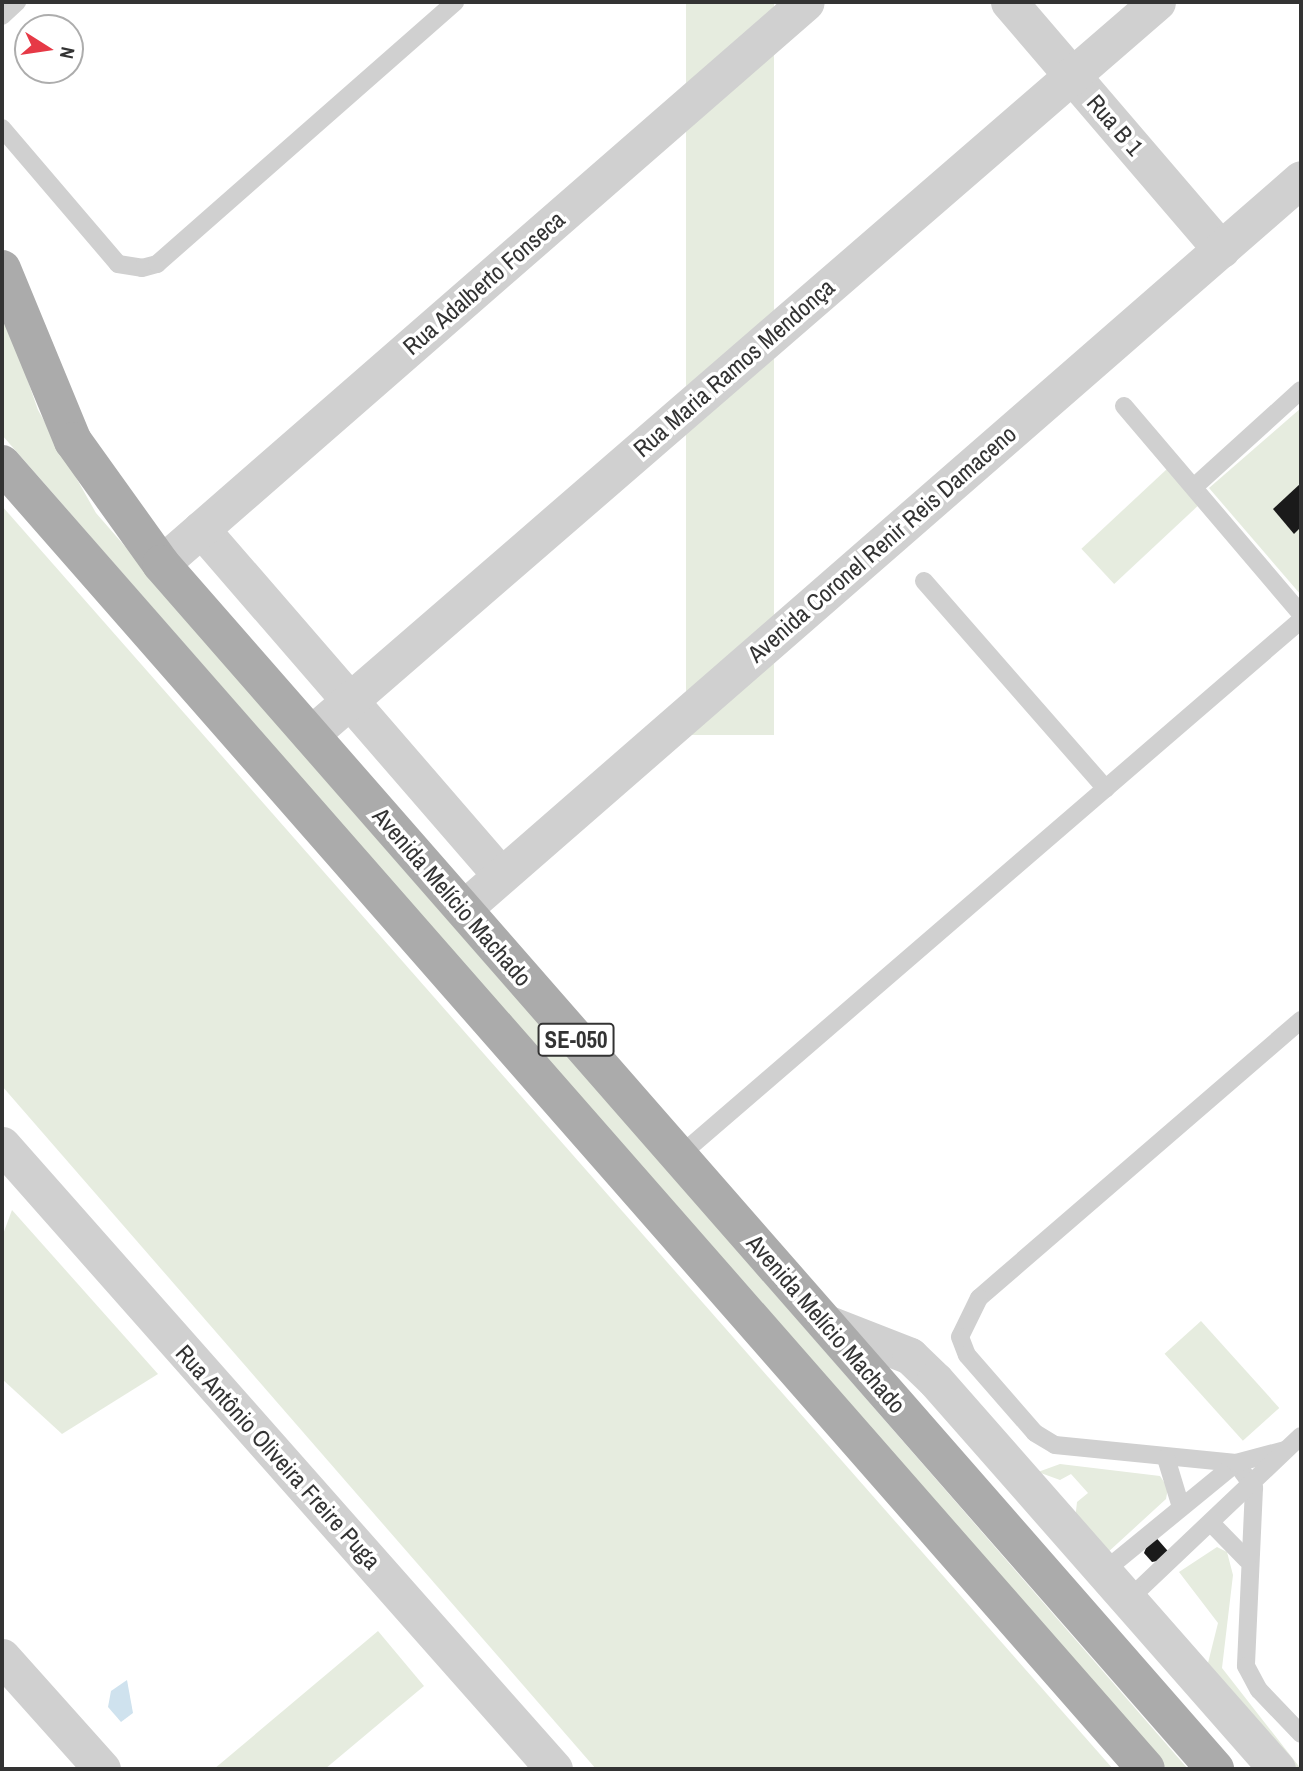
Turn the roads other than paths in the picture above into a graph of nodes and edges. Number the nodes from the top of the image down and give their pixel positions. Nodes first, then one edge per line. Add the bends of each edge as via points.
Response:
1 (455, 2) edge
2 (806, 2) edge
3 (1009, 2) edge
4 (1157, 2) edge
5 (1072, 75) junction
6 (2, 128) edge
7 (1301, 179) edge
8 (1221, 249) junction
9 (2, 269) edge
10 (1301, 390) edge
11 (1124, 406) dead end
12 (2, 464) edge
13 (1194, 487) junction
14 (201, 529) junction
15 (161, 564) junction
16 (924, 581) dead end
17 (1301, 614) edge
18 (1301, 620) edge
19 (350, 701) junction
20 (310, 735) junction
21 (1105, 789) junction
22 (501, 876) junction
23 (463, 909) junction
24 (1301, 1020) edge
25 (2, 1145) edge
26 (678, 1157) junction
27 (826, 1323) junction
28 (1301, 1436) edge
29 (1285, 1450) junction
30 (1166, 1458) junction
31 (1236, 1463) junction
32 (1254, 1488) junction
33 (1181, 1507) junction
34 (1212, 1524) junction
35 (1247, 1560) junction
36 (1103, 1572) junction
37 (1128, 1601) junction
38 (2, 1657) edge
39 (1301, 1734) edge
40 (102, 1769) edge
41 (554, 1769) edge
42 (1146, 1769) edge
43 (1215, 1769) edge
44 (1277, 1769) edge

1 - 6 lane via 157,264 142,268 118,264
2 - 14 street, Rua Adalberto Fonseca
3 - 5 street, Rua B 1
4 - 5 street, Rua Maria Ramos Mendonça
5 - 8 street, Rua B 1
5 - 19 street, Rua Maria Ramos Mendonça
7 - 8 street, Avenida Coronel Renir Reis Damaceno
8 - 22 street, Avenida Coronel Renir Reis Damaceno
9 - 15 main road, Avenida Melício Machado / SE-050 via 73,441
10 - 13 lane
11 - 13 lane
12 - 42 main road, SE-050
13 - 17 lane
14 - 15 street, Rua Adalberto Fonseca
14 - 19 street
15 - 20 main road, Avenida Melício Machado / SE-050
16 - 21 lane
18 - 21 lane
19 - 20 street, Rua Maria Ramos Mendonça
19 - 22 street
20 - 23 main road, Avenida Melício Machado / SE-050
21 - 26 lane
22 - 23 street, Avenida Coronel Renir Reis Damaceno
23 - 26 main road, Avenida Melício Machado / SE-050
24 - 30 lane via 965,1316 960,1337 967,1356 1035,1433 1055,1445
25 - 41 street, Rua Antônio Oliveira Freire Puga
26 - 27 main road, Avenida Melício Machado / SE-050
27 - 36 street via 909,1356
27 - 43 main road, Avenida Melício Machado / SE-050
28 - 29 lane
29 - 31 lane
29 - 32 lane
30 - 31 lane
30 - 33 lane
31 - 32 lane
31 - 33 lane
32 - 34 lane
32 - 35 lane
33 - 36 lane
34 - 35 lane
34 - 37 lane
35 - 39 lane via 1246,1666 1259,1690
36 - 37 street
37 - 44 street
38 - 40 street

